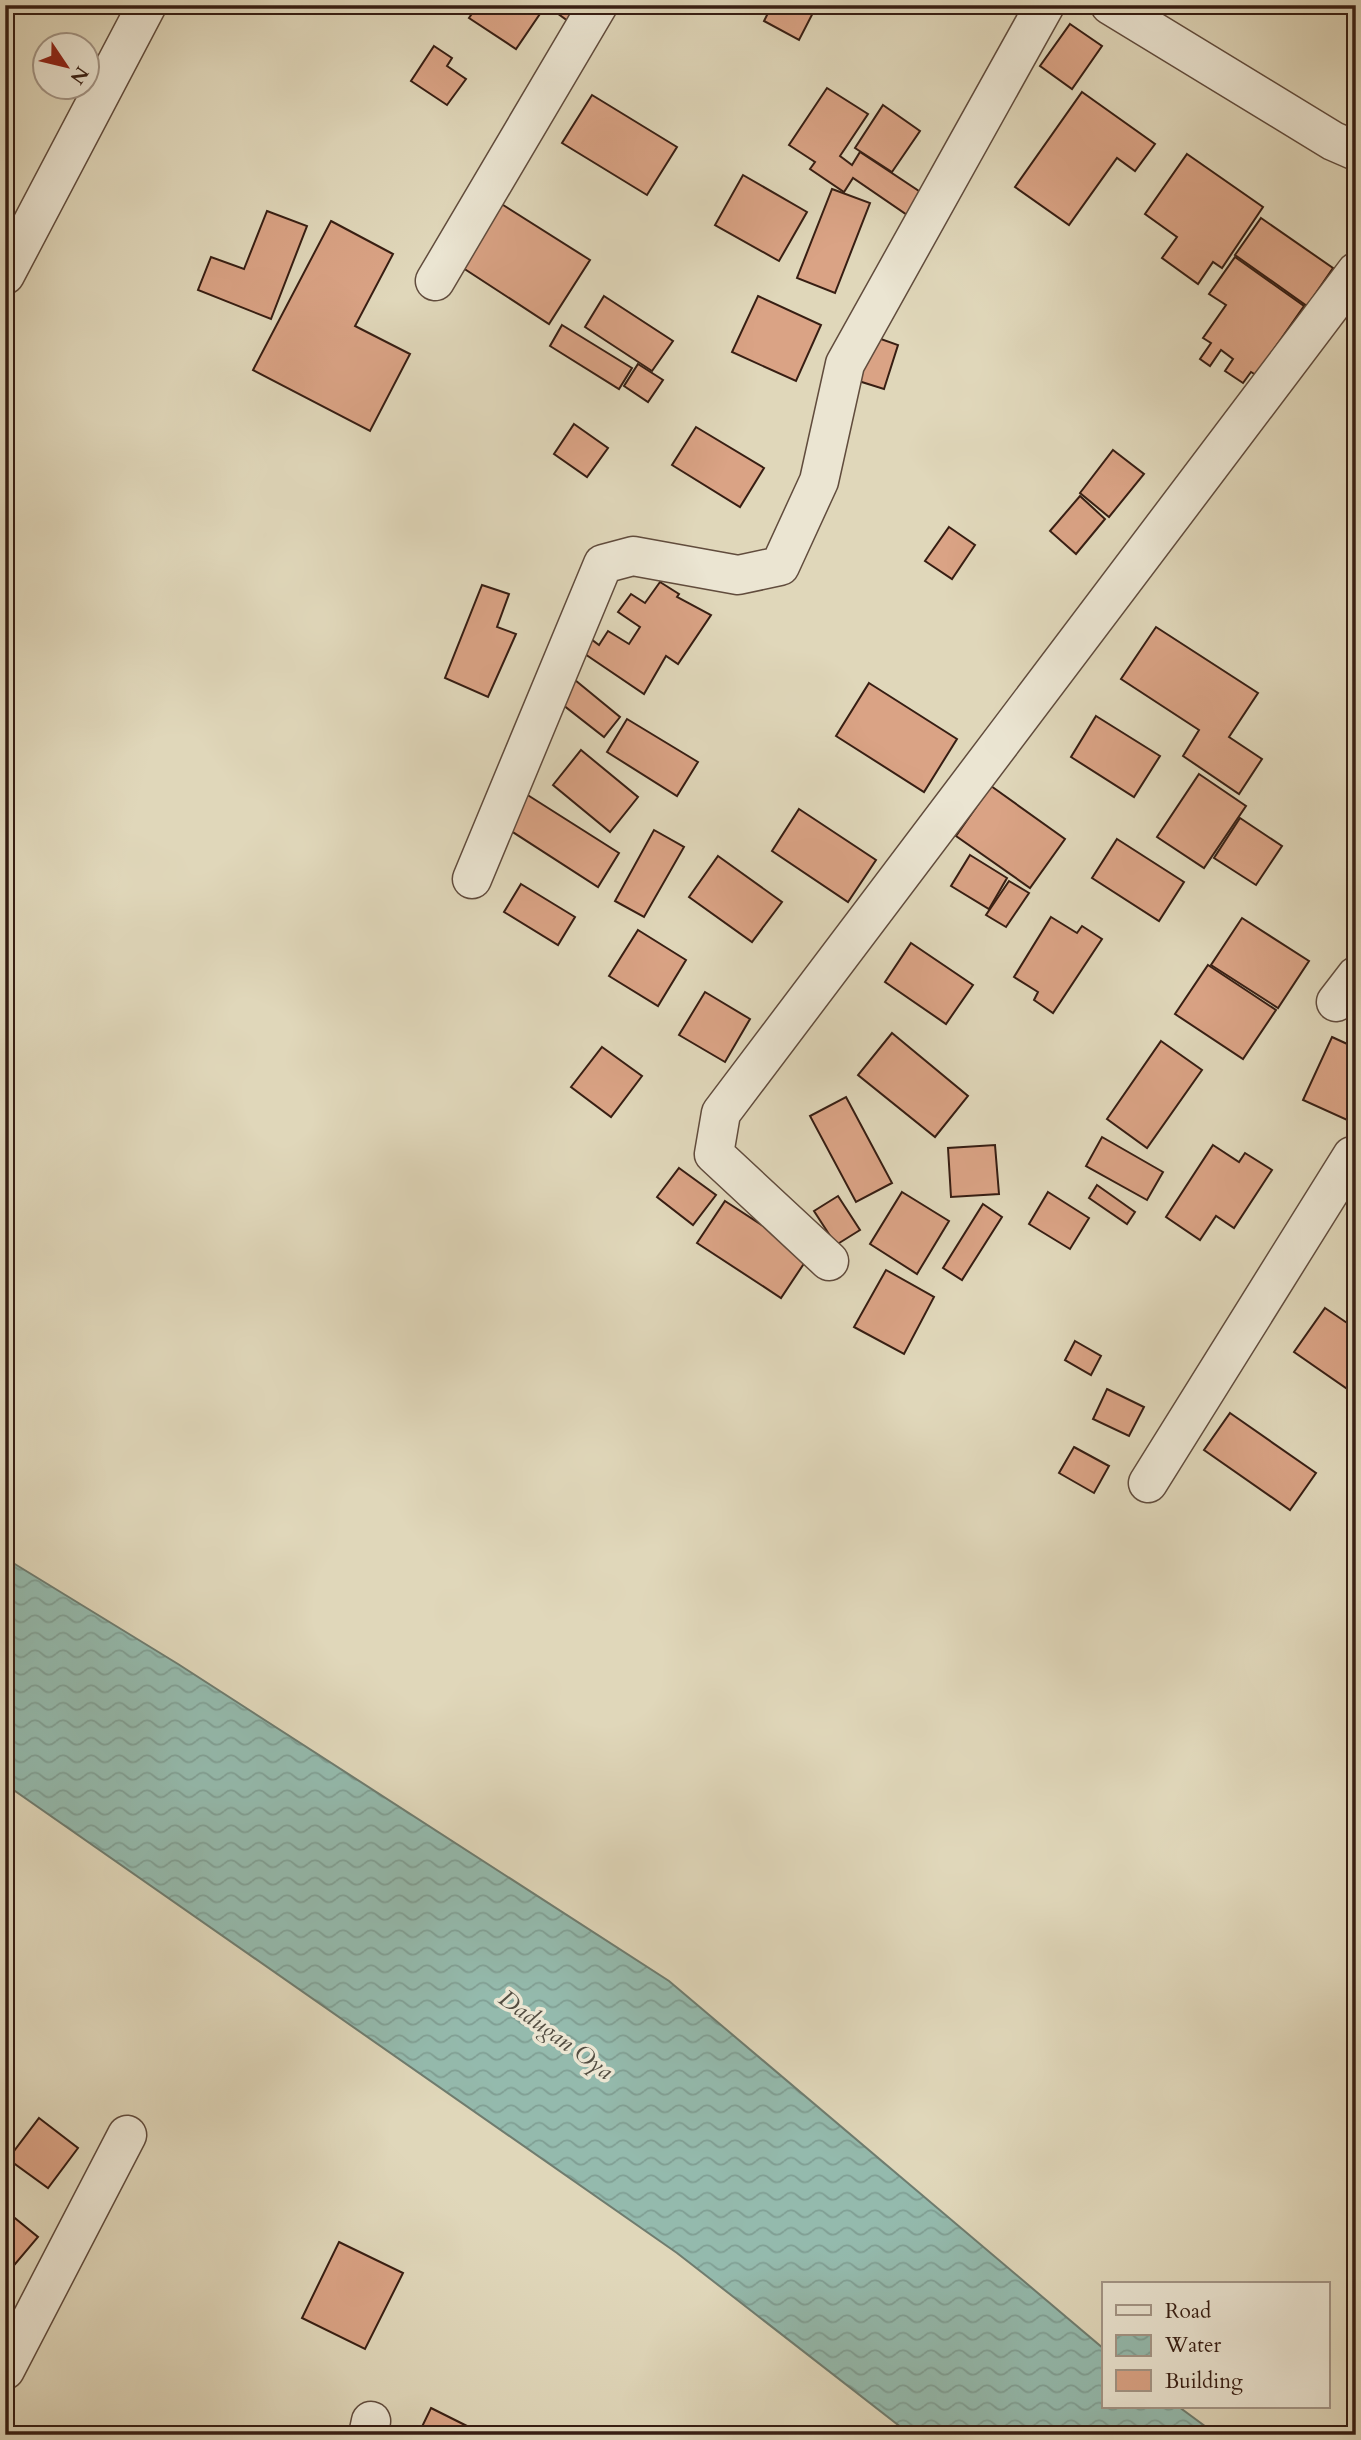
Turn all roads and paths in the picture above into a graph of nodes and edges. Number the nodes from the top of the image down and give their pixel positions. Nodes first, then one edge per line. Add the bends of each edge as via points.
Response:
1 (147, 5) edge
2 (598, 5) edge
3 (1045, 5) edge
4 (1110, 5) edge
5 (1356, 151) edge
6 (1356, 272) edge
7 (5, 275) edge
8 (435, 281) dead end
9 (472, 879) dead end
10 (1356, 1157) edge
11 (829, 1261) dead end
12 (1148, 1483) dead end
13 (127, 2135) dead end
14 (5, 2370) edge

1 - 7 street
2 - 8 street
3 - 9 street via 845,364 819,481 780,566 738,575 633,556 603,564
4 - 5 street
6 - 11 street via 720,1113 714,1154
10 - 12 street via 1352,1156
13 - 14 street

